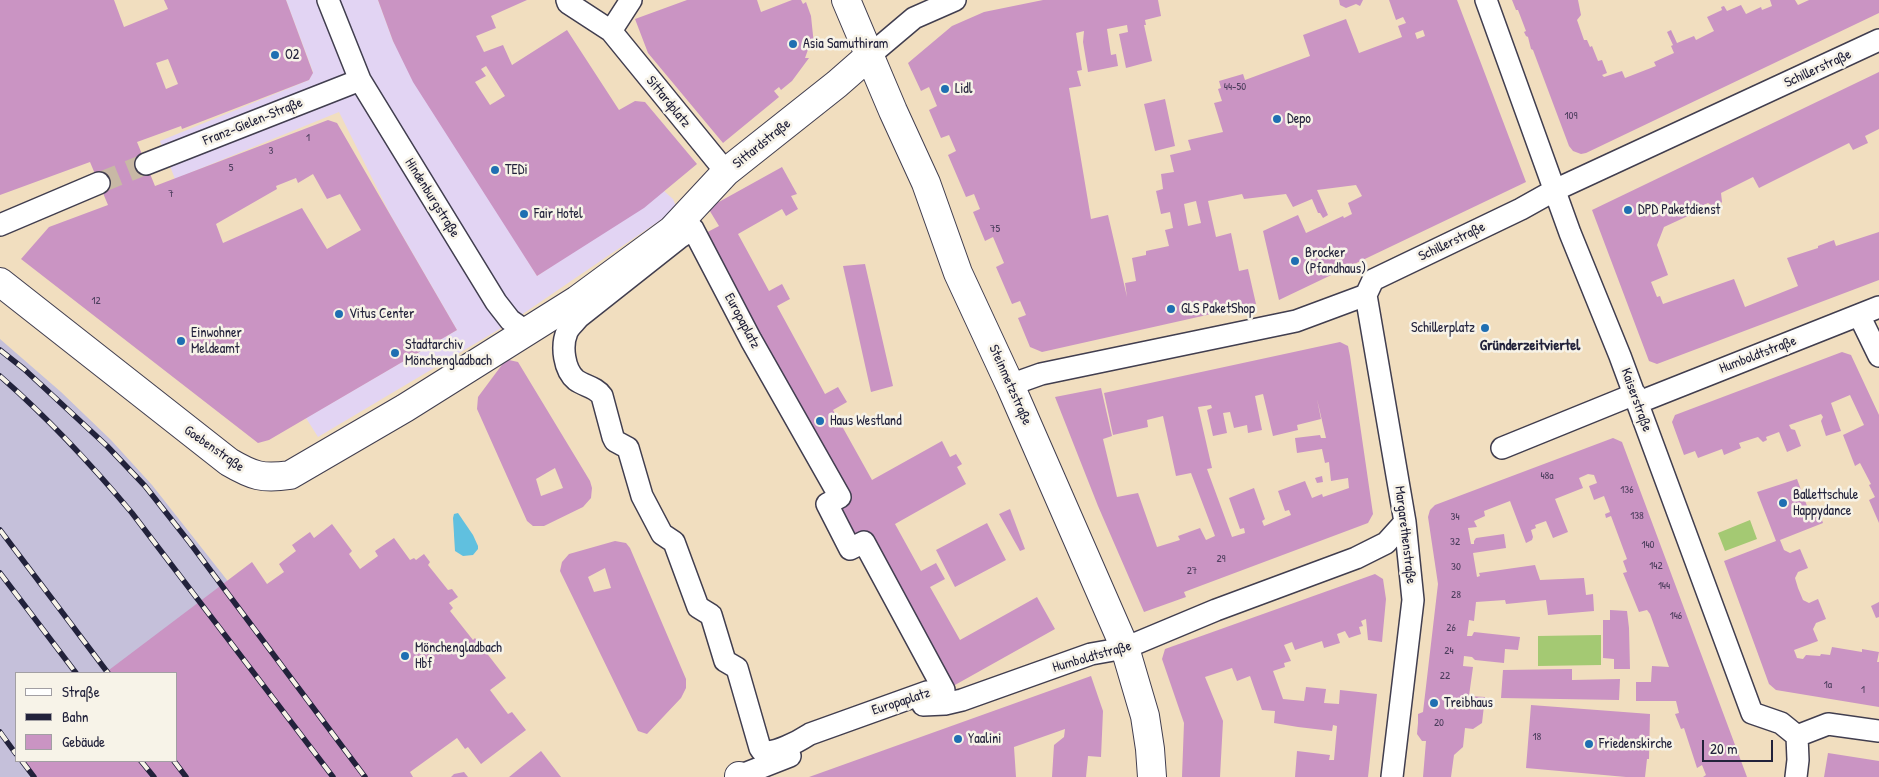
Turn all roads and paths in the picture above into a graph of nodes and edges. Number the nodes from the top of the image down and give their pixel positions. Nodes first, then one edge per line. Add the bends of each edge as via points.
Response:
1 (328, 0) edge
2 (567, 0) edge
3 (631, 0) edge
4 (846, 0) edge
5 (955, 0) edge
6 (1486, 0) edge
7 (610, 31) junction
8 (1879, 40) edge
9 (869, 56) junction
10 (360, 80) junction
11 (156, 161) tunnel mouth
12 (726, 172) junction
13 (99, 183) tunnel mouth
14 (1555, 190) junction
15 (0, 226) edge
16 (0, 282) edge
17 (1366, 295) junction
18 (578, 309) junction
19 (1869, 311) edge
20 (527, 332) junction
21 (1879, 356) edge
22 (1010, 385) junction
23 (1636, 398) junction
24 (1502, 448) dead end
25 (1405, 522) junction
26 (1125, 648) junction
27 (1879, 731) edge
28 (1797, 736) junction
29 (739, 777) edge
30 (1152, 777) edge
31 (1392, 777) edge
32 (1796, 777) edge

1 - 10 street, Hindenburgstraße
2 - 7 street, Sittardplatz
3 - 7 street
4 - 9 street, Steinmetzstraße
5 - 9 street, Sittardstraße via 914,18
6 - 14 street, Kaiserstraße
7 - 12 street, Sittardplatz
8 - 14 street, Schillerstraße
9 - 12 street, Sittardstraße
9 - 22 street, Steinmetzstraße via 926,183 958,273
10 - 11 street, Franz-Gielen-Straße
10 - 20 street, Hindenburgstraße via 496,302 510,320
12 - 18 street, Sittardstraße via 672,230
13 - 15 street
14 - 17 street, Schillerstraße via 1373,280
14 - 23 street, Kaiserstraße
16 - 20 street, Goebenstraße via 228,462 251,474 273,477 290,475
17 - 22 street via 1296,322 1041,374
17 - 25 street, Margarethenstraße
18 - 18 street, Europaplatz via 693,229 840,497 827,504 850,549 864,542 944,690 927,692 810,734 799,742 762,751 739,672 725,661 711,615 698,607 674,542 662,534 642,496 628,448 615,441 602,396 574,379 567,366 564,340
18 - 20 street
19 - 21 street
19 - 23 street, Humboldtstraße
22 - 26 street, Steinmetzstraße
23 - 24 street, Humboldtstraße
23 - 28 street, Kaiserstraße via 1752,713 1781,723
25 - 26 street, Humboldtstraße via 1386,543 1356,558
25 - 31 street, Margarethenstraße via 1413,600
26 - 29 street, Humboldtstraße via 1090,654 962,700 918,705
26 - 30 street, Steinmetzstraße via 1145,716
27 - 28 street via 1828,724
28 - 32 street

